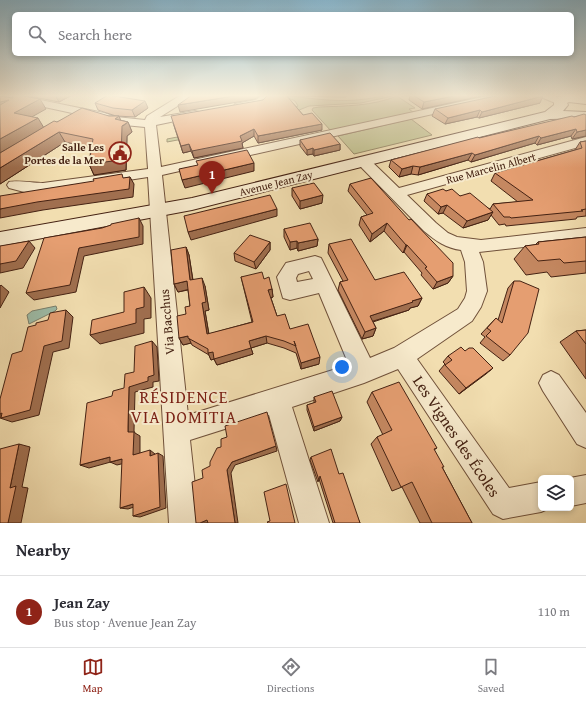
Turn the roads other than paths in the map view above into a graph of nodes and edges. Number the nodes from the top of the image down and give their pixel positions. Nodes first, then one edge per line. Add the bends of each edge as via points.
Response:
1 (69, 119) edge
2 (118, 119) edge
3 (150, 119) edge
4 (166, 119) edge
5 (393, 119) edge
6 (498, 119) edge
7 (65, 122) edge
8 (146, 123) junction
9 (586, 141) edge
10 (363, 161) junction
11 (155, 172) junction
12 (14, 185) dead end
13 (395, 194) junction
14 (158, 211) junction
15 (586, 234) edge
16 (0, 239) edge
17 (468, 245) junction
18 (325, 284) dead end
19 (402, 356) junction
20 (364, 372) junction
21 (551, 383) dead end
22 (278, 400) junction
23 (176, 432) junction
24 (586, 435) edge
25 (586, 489) edge
26 (574, 491) edge
27 (538, 498) edge
28 (184, 520) edge
29 (314, 523) edge

1 - 7 street
2 - 8 street
3 - 8 street
4 - 8 street
5 - 11 street
6 - 10 street, Avenue Jean Zay
8 - 11 street, Via Bacchus via 151,125
9 - 13 street, Rue Marcelin Albert
10 - 13 street
10 - 14 street, Avenue Jean Zay
11 - 12 street via 43,188
11 - 14 street, Via Bacchus
13 - 17 street via 442,237
14 - 16 street, Avenue Jean Zay
14 - 23 street, Via Bacchus
15 - 17 street via 481,246
17 - 19 street via 474,262 477,291 474,301 465,315
18 - 20 street
19 - 20 street
19 - 27 street, Les Vignes des Écoles via 503,504
20 - 22 street
21 - 24 street
22 - 23 street
22 - 29 street
23 - 28 street, Via Bacchus
25 - 26 street

